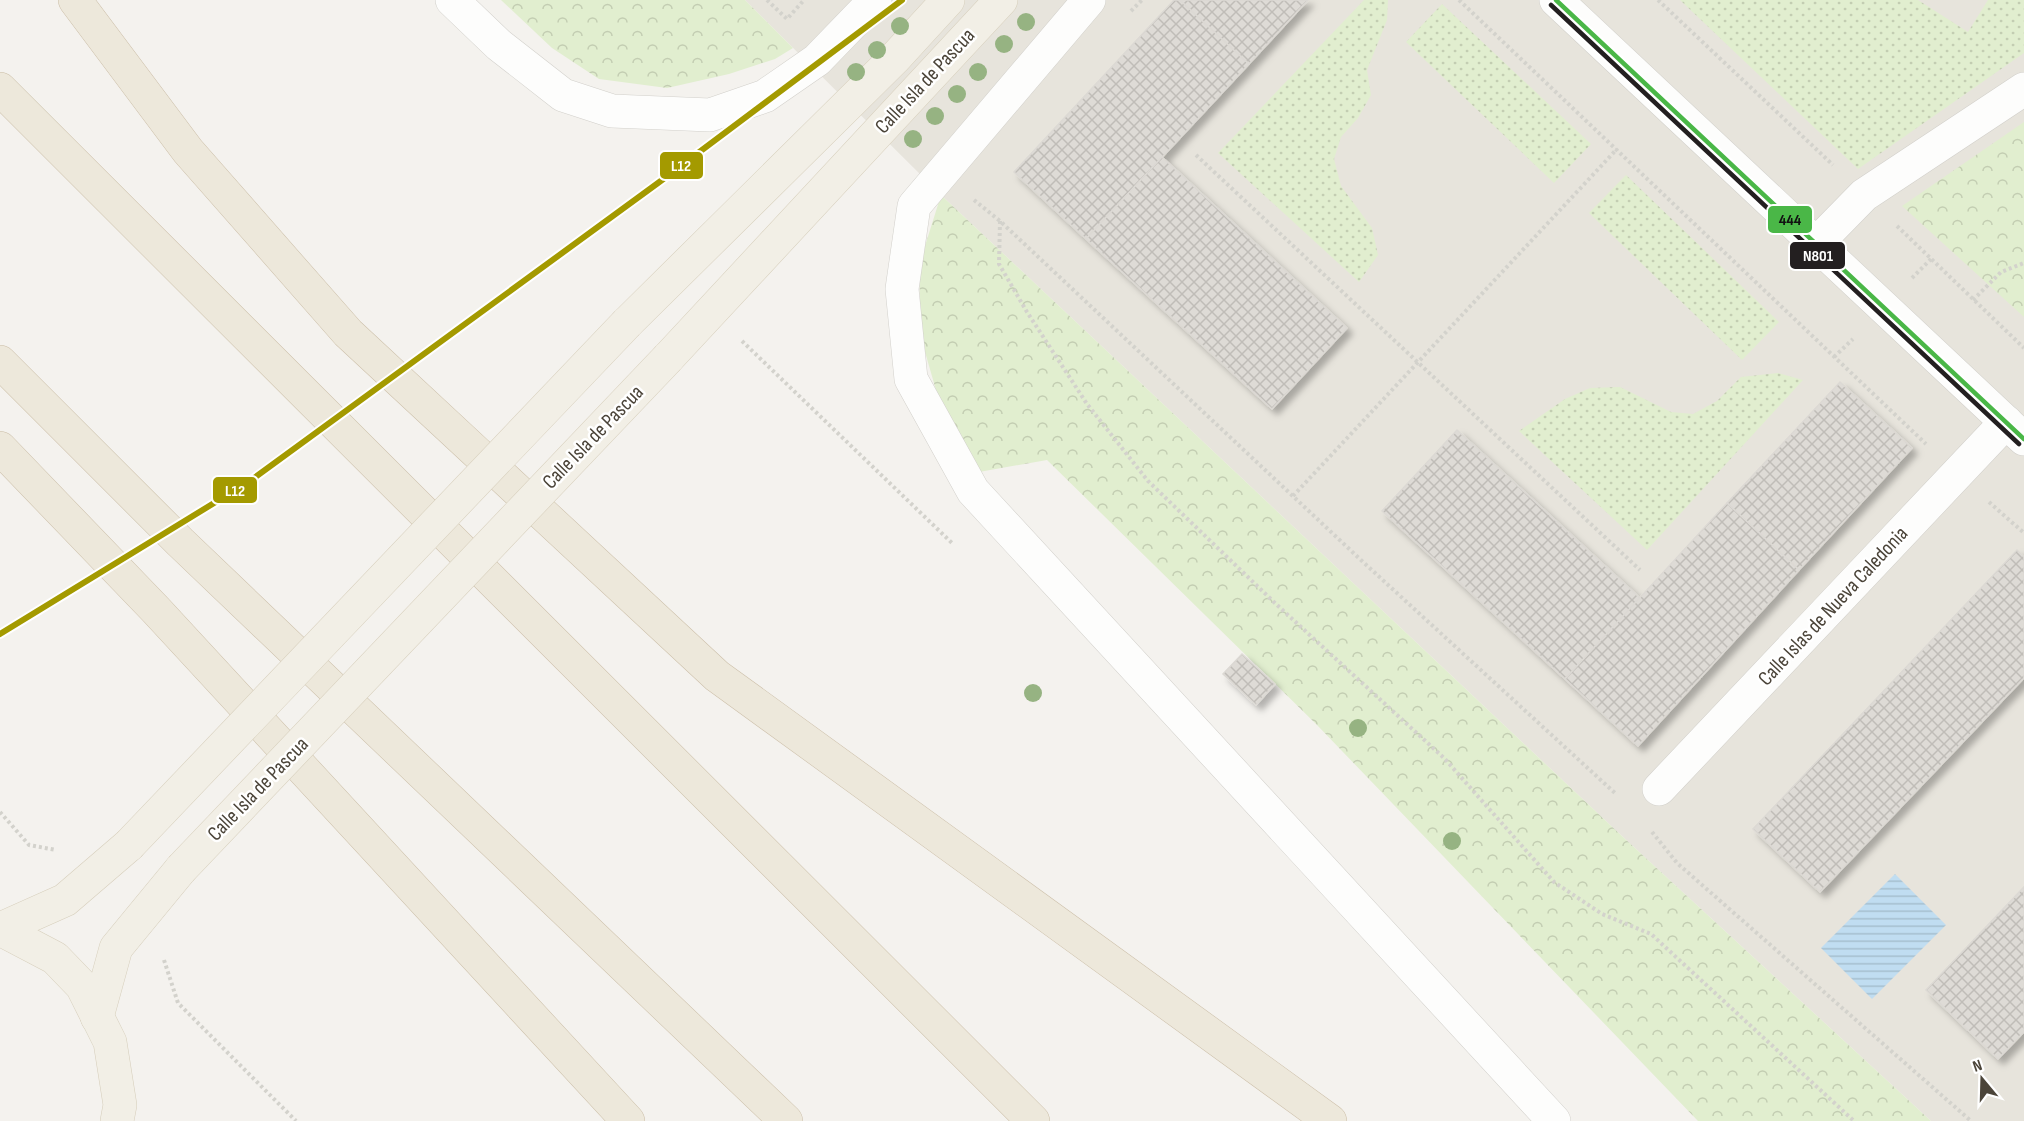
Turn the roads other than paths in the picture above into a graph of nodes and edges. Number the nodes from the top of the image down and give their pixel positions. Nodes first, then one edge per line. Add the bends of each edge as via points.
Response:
1 (75, 0) edge
2 (452, 0) edge
3 (874, 0) edge
4 (948, 0) edge
5 (1001, 0) edge
6 (1089, 0) edge
7 (1556, 0) edge
8 (0, 89) edge
9 (2024, 89) edge
10 (1816, 244) junction
11 (0, 362) edge
12 (2015, 430) edge
13 (0, 448) edge
14 (1659, 789) dead end
15 (0, 929) edge
16 (98, 1017) junction
17 (117, 1121) edge
18 (628, 1121) edge
19 (786, 1121) edge
20 (1033, 1121) edge
21 (1330, 1121) edge
22 (1554, 1121) edge

1 - 21 highway via 188,151 348,333 717,676
2 - 3 street via 499,45 563,95 612,111 710,115 765,96 783,84 817,60
4 - 15 main road, Calle Isla de Pascua, bridge via 894,59 627,323 129,845 65,900
5 - 16 main road, Calle Isla de Pascua, bridge via 668,358 182,869 116,948
6 - 22 street via 914,206 902,289 911,379 973,491
7 - 10 street
8 - 20 highway
9 - 10 street via 1864,195
10 - 12 street
11 - 19 highway via 180,542
12 - 14 street, Calle Islas de Nueva Caledonia via 1958,473
13 - 18 highway via 156,610
15 - 16 main road via 55,958 82,986
16 - 17 main road via 110,1042 120,1105

